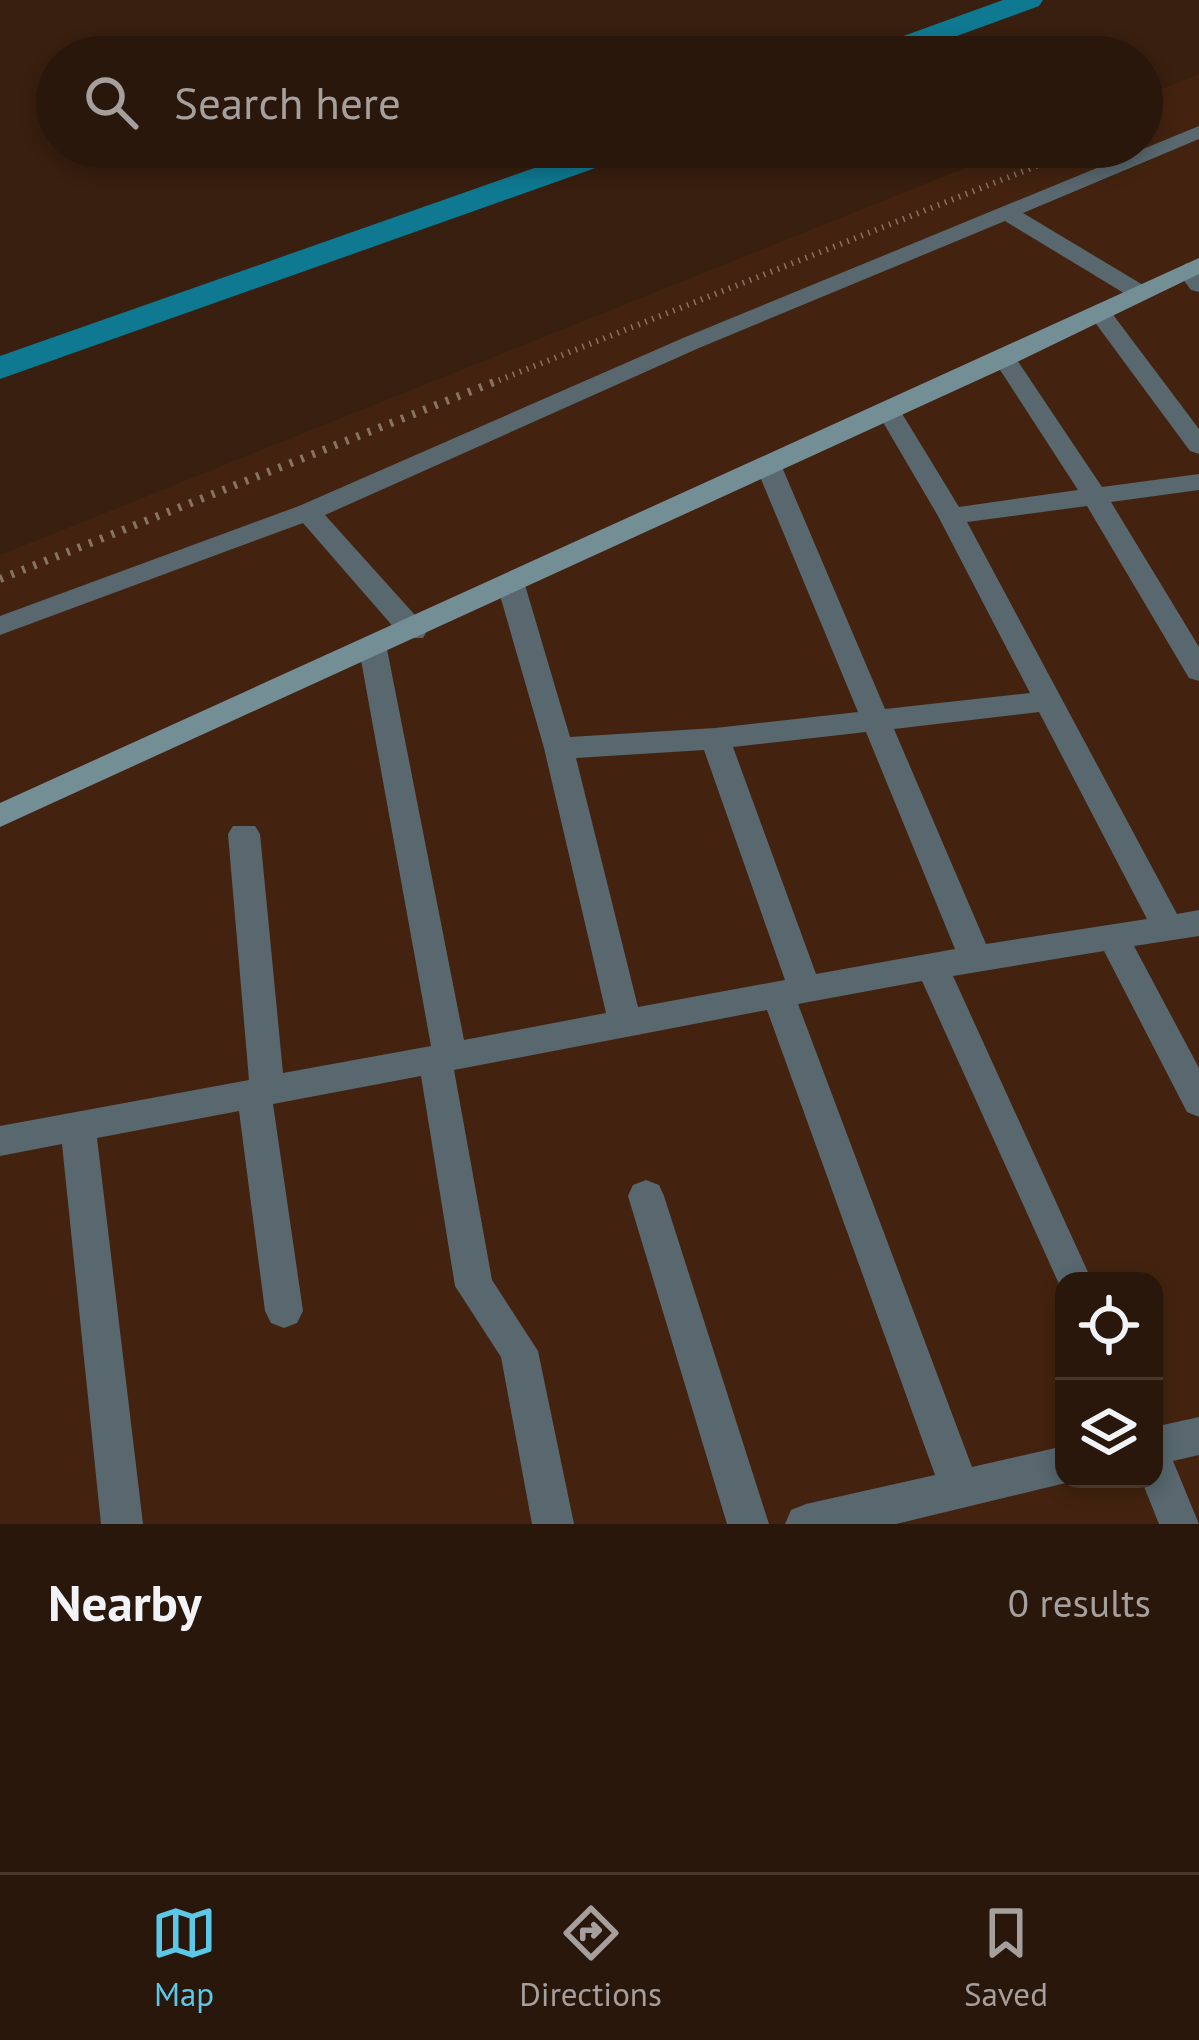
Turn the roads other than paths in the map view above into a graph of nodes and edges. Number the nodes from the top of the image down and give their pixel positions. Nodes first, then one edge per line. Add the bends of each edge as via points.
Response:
1 (1199, 132) edge
2 (1163, 148) edge
3 (1116, 168) edge
4 (1009, 214) junction
5 (1195, 274) edge
6 (1140, 293) junction
7 (1100, 313) junction
8 (1004, 359) junction
9 (889, 412) junction
10 (1199, 446) edge
11 (769, 467) junction
12 (1199, 482) edge
13 (1095, 497) junction
14 (308, 512) junction
15 (951, 516) junction
16 (511, 585) junction
17 (0, 626) edge
18 (413, 631) junction
19 (373, 649) junction
20 (1199, 671) edge
21 (1045, 701) junction
22 (873, 718) junction
23 (715, 739) junction
24 (559, 748) junction
25 (0, 816) edge
26 (244, 834) dead end
27 (1183, 925) edge
28 (1113, 937) junction
29 (976, 959) junction
30 (932, 966) junction
31 (792, 992) junction
32 (625, 1023) junction
33 (443, 1058) junction
34 (260, 1092) junction
35 (1199, 1102) edge
36 (79, 1126) junction
37 (0, 1141) edge
38 (646, 1196) dead end
39 (1069, 1272) edge
40 (284, 1311) dead end
41 (1199, 1436) edge
42 (1163, 1444) edge
43 (1055, 1468) edge
44 (1163, 1484) edge
45 (960, 1489) junction
46 (122, 1524) edge
47 (553, 1524) edge
48 (748, 1524) edge
49 (806, 1524) edge
50 (1180, 1524) edge

1 - 2 street
3 - 4 street
4 - 6 street
4 - 14 street
5 - 6 main road
6 - 7 main road
7 - 8 main road
7 - 10 street
8 - 9 main road
8 - 13 street
9 - 11 main road
9 - 15 street
11 - 16 main road
11 - 22 street
12 - 13 street
13 - 15 street
13 - 20 street
14 - 17 street
14 - 18 street
15 - 21 street
16 - 18 main road
16 - 24 street
18 - 19 main road
19 - 25 main road
19 - 33 street
21 - 22 street
21 - 27 street
22 - 23 street
22 - 29 street
23 - 24 street
23 - 31 street
24 - 32 street
26 - 34 street
27 - 28 street
28 - 29 street
28 - 35 street
29 - 30 street
30 - 31 street
30 - 39 street
31 - 32 street
31 - 45 street
32 - 33 street
33 - 34 street
33 - 47 street via 474,1286 519,1351
34 - 36 street
34 - 40 street
36 - 37 street
36 - 46 street
38 - 48 street
41 - 42 street
43 - 45 street
44 - 50 street
45 - 49 street

